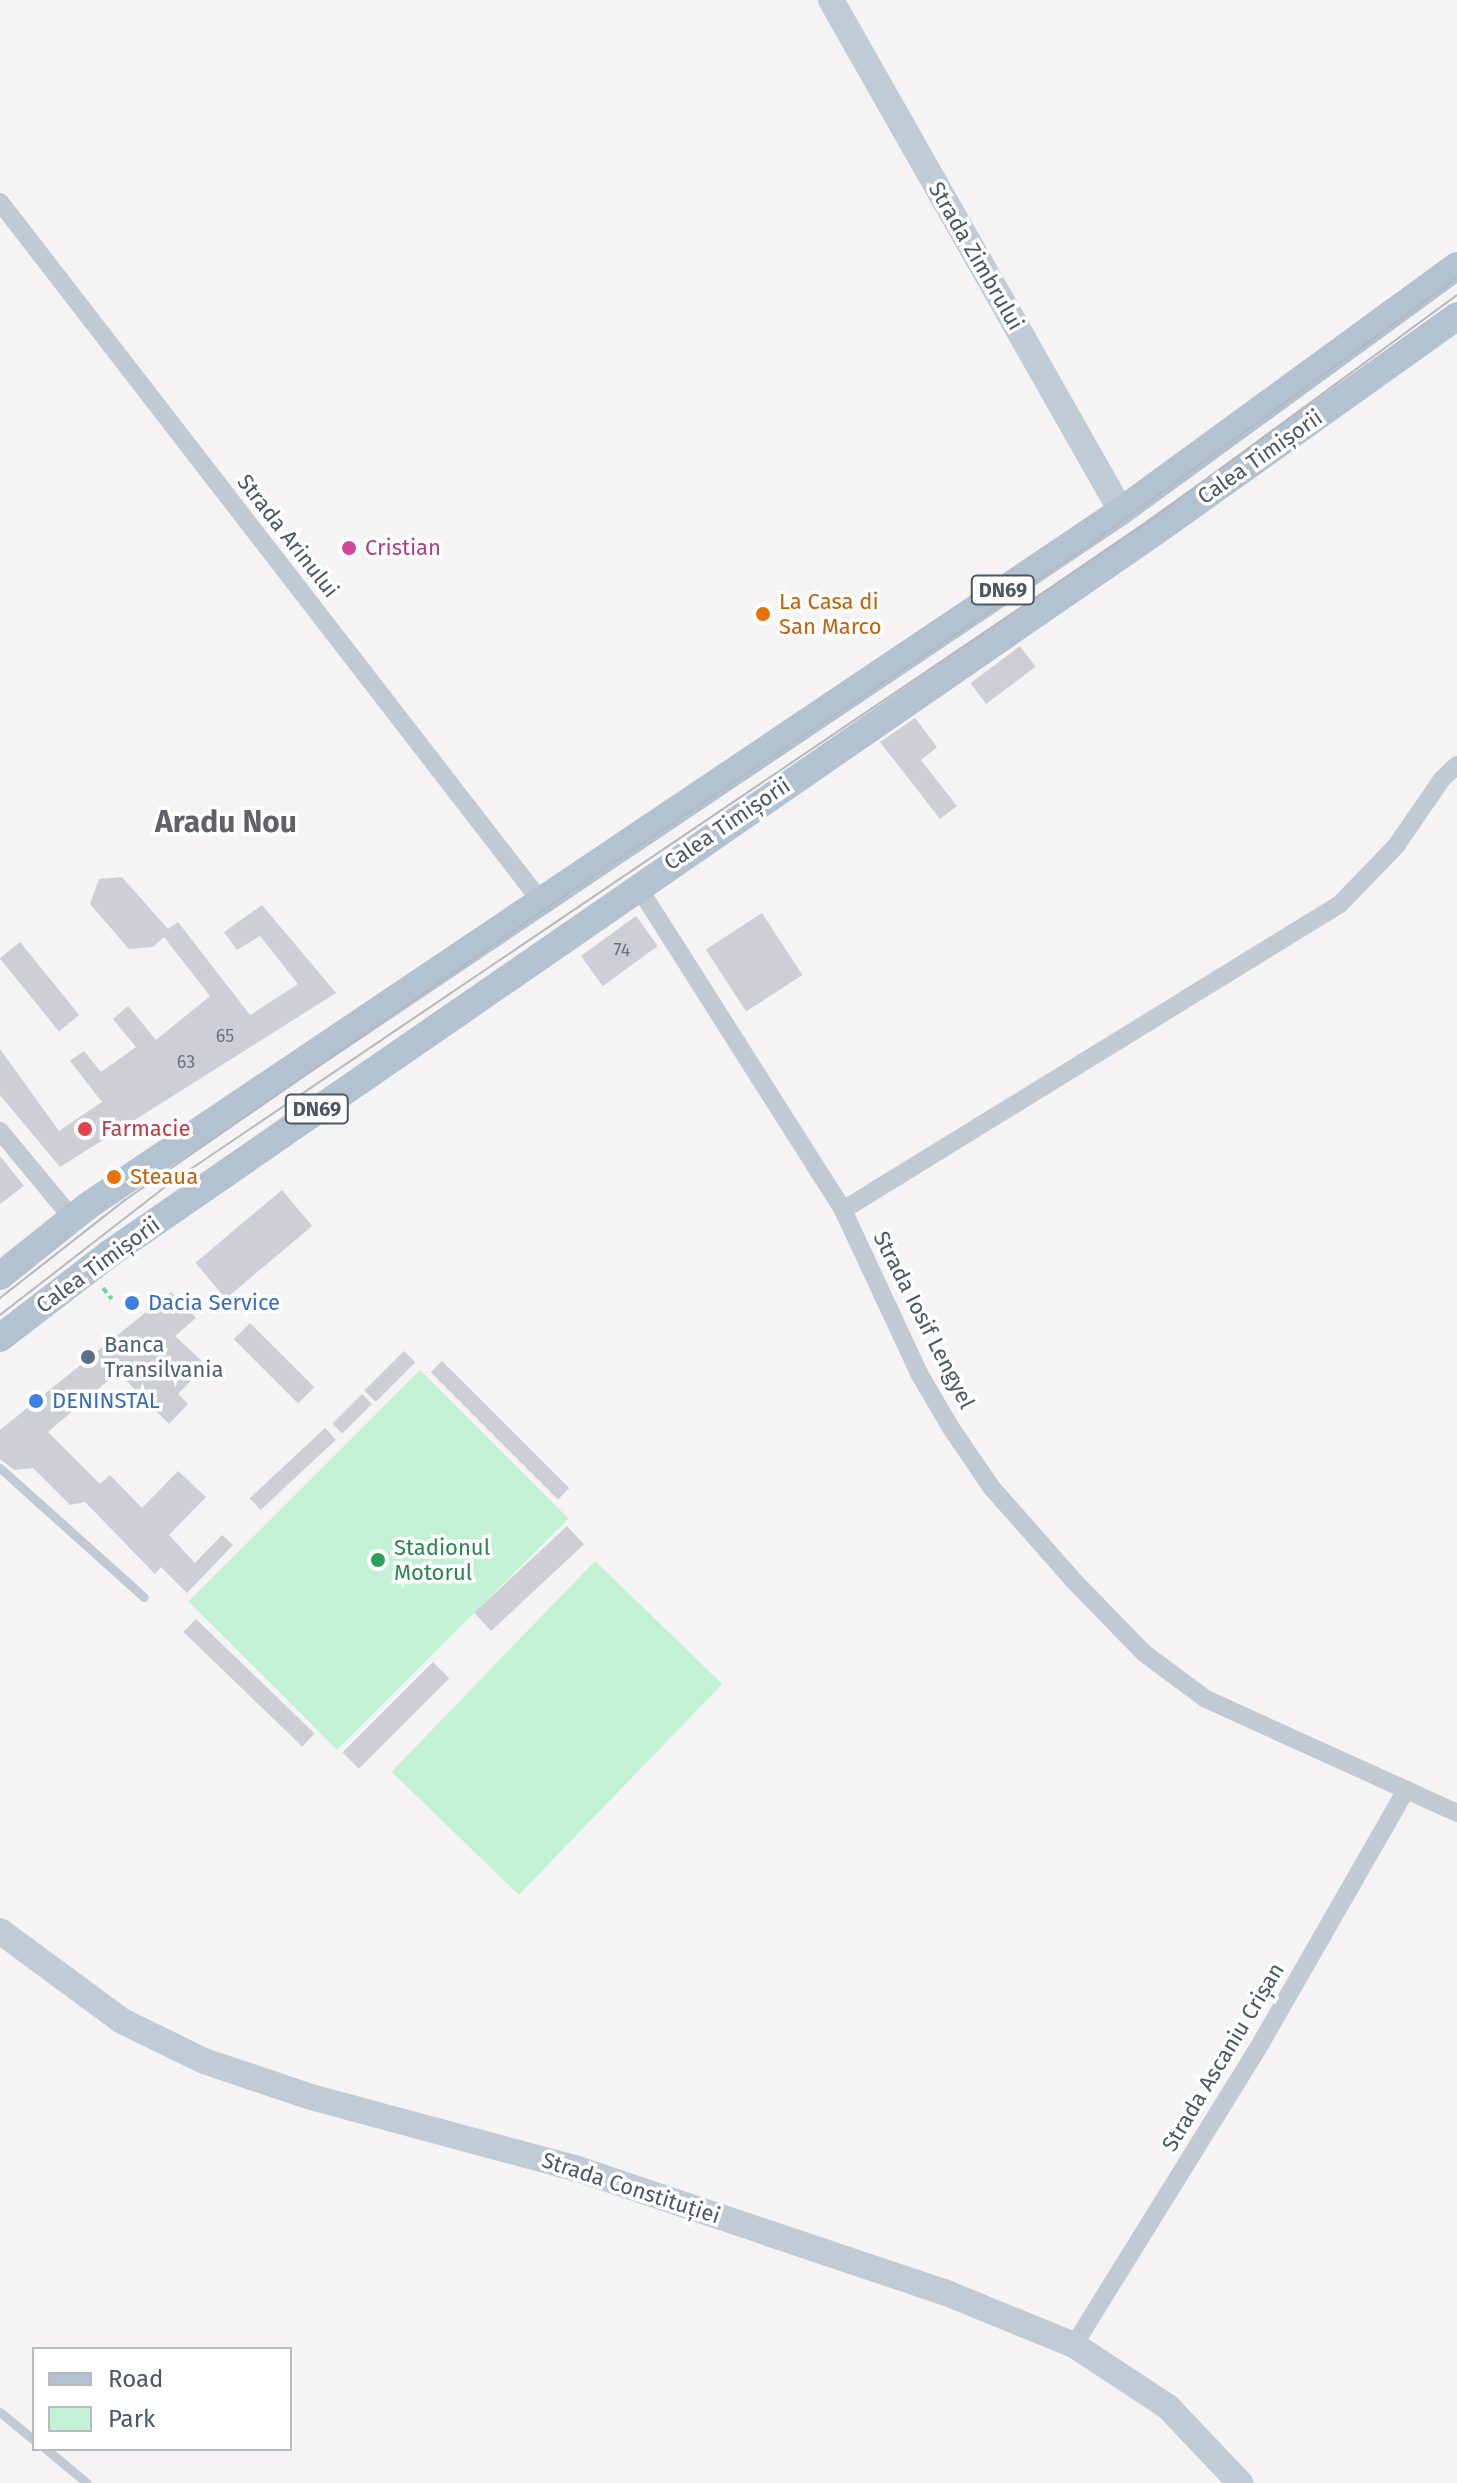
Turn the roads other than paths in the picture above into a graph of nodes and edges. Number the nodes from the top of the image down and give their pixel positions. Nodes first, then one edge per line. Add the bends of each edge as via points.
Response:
1 (831, 0) edge
2 (0, 202) edge
3 (1457, 266) edge
4 (1457, 316) edge
5 (1121, 511) junction
6 (1457, 765) edge
7 (637, 885) junction
8 (539, 899) junction
9 (0, 1131) edge
10 (843, 1210) junction
11 (72, 1218) junction
12 (0, 1276) edge
13 (0, 1338) edge
14 (0, 1468) edge
15 (144, 1597) dead end
16 (1406, 1790) junction
17 (1457, 1813) edge
18 (0, 1931) edge
19 (1074, 2345) junction
20 (0, 2412) edge
21 (32, 2438) edge
22 (48, 2451) edge
23 (87, 2483) edge
24 (1240, 2483) edge

1 - 5 street, Strada Zimbrului
2 - 8 street, Strada Arinului
3 - 5 main road, Calea Timișorii / DN69
4 - 7 main road, Calea Timișorii / DN69 via 1156,531
5 - 8 main road, Calea Timișorii / DN69
6 - 10 street via 1396,846 1340,904
7 - 10 street, Strada Iosif Lengyel
7 - 13 main road, Calea Timișorii / DN69 via 109,1254
8 - 11 main road, Calea Timișorii / DN69
9 - 11 street
10 - 16 street, Strada Iosif Lengyel via 951,1428 992,1488 1074,1581 1144,1653 1206,1699
11 - 12 main road, Calea Timișorii / DN69
14 - 15 lane
16 - 17 street, Strada Iosif Lengyel
16 - 19 street, Strada Ascaniu Crișan via 1257,2050
18 - 19 street, Strada Constituției via 122,2021 204,2061 311,2097 575,2168 944,2292
19 - 24 street, Strada Constituției via 1168,2407
20 - 21 lane
22 - 23 lane

